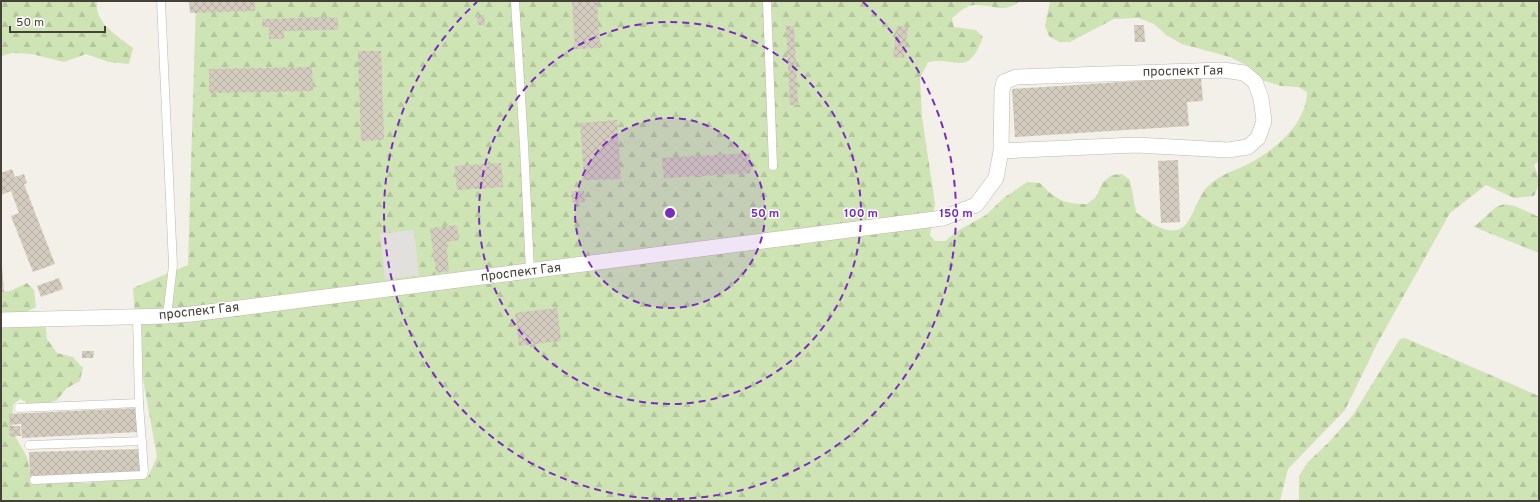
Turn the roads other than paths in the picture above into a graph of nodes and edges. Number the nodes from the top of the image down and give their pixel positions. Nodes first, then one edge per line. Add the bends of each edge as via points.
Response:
1 (161, 1) edge
2 (515, 1) edge
3 (767, 1) edge
4 (1001, 151) junction
5 (773, 166) dead end
6 (530, 271) junction
7 (167, 316) junction
8 (137, 317) junction
9 (1, 320) edge
10 (139, 403) junction
11 (20, 408) dead end
12 (142, 441) junction
13 (29, 444) dead end
14 (34, 480) dead end

1 - 7 lane via 173,264
2 - 6 lane
3 - 5 lane
4 - 4 street, проспект Гая via 1002,91 1004,82 1016,77 1223,70 1244,73 1255,82 1261,98 1264,121 1258,138 1248,147 1228,150 1136,144
4 - 6 street, проспект Гая via 996,178 976,205 943,218
6 - 7 street, проспект Гая
7 - 8 street, проспект Гая
8 - 9 street, проспект Гая
8 - 10 lane
10 - 11 lane
10 - 12 lane
12 - 13 lane
12 - 14 lane via 143,475

